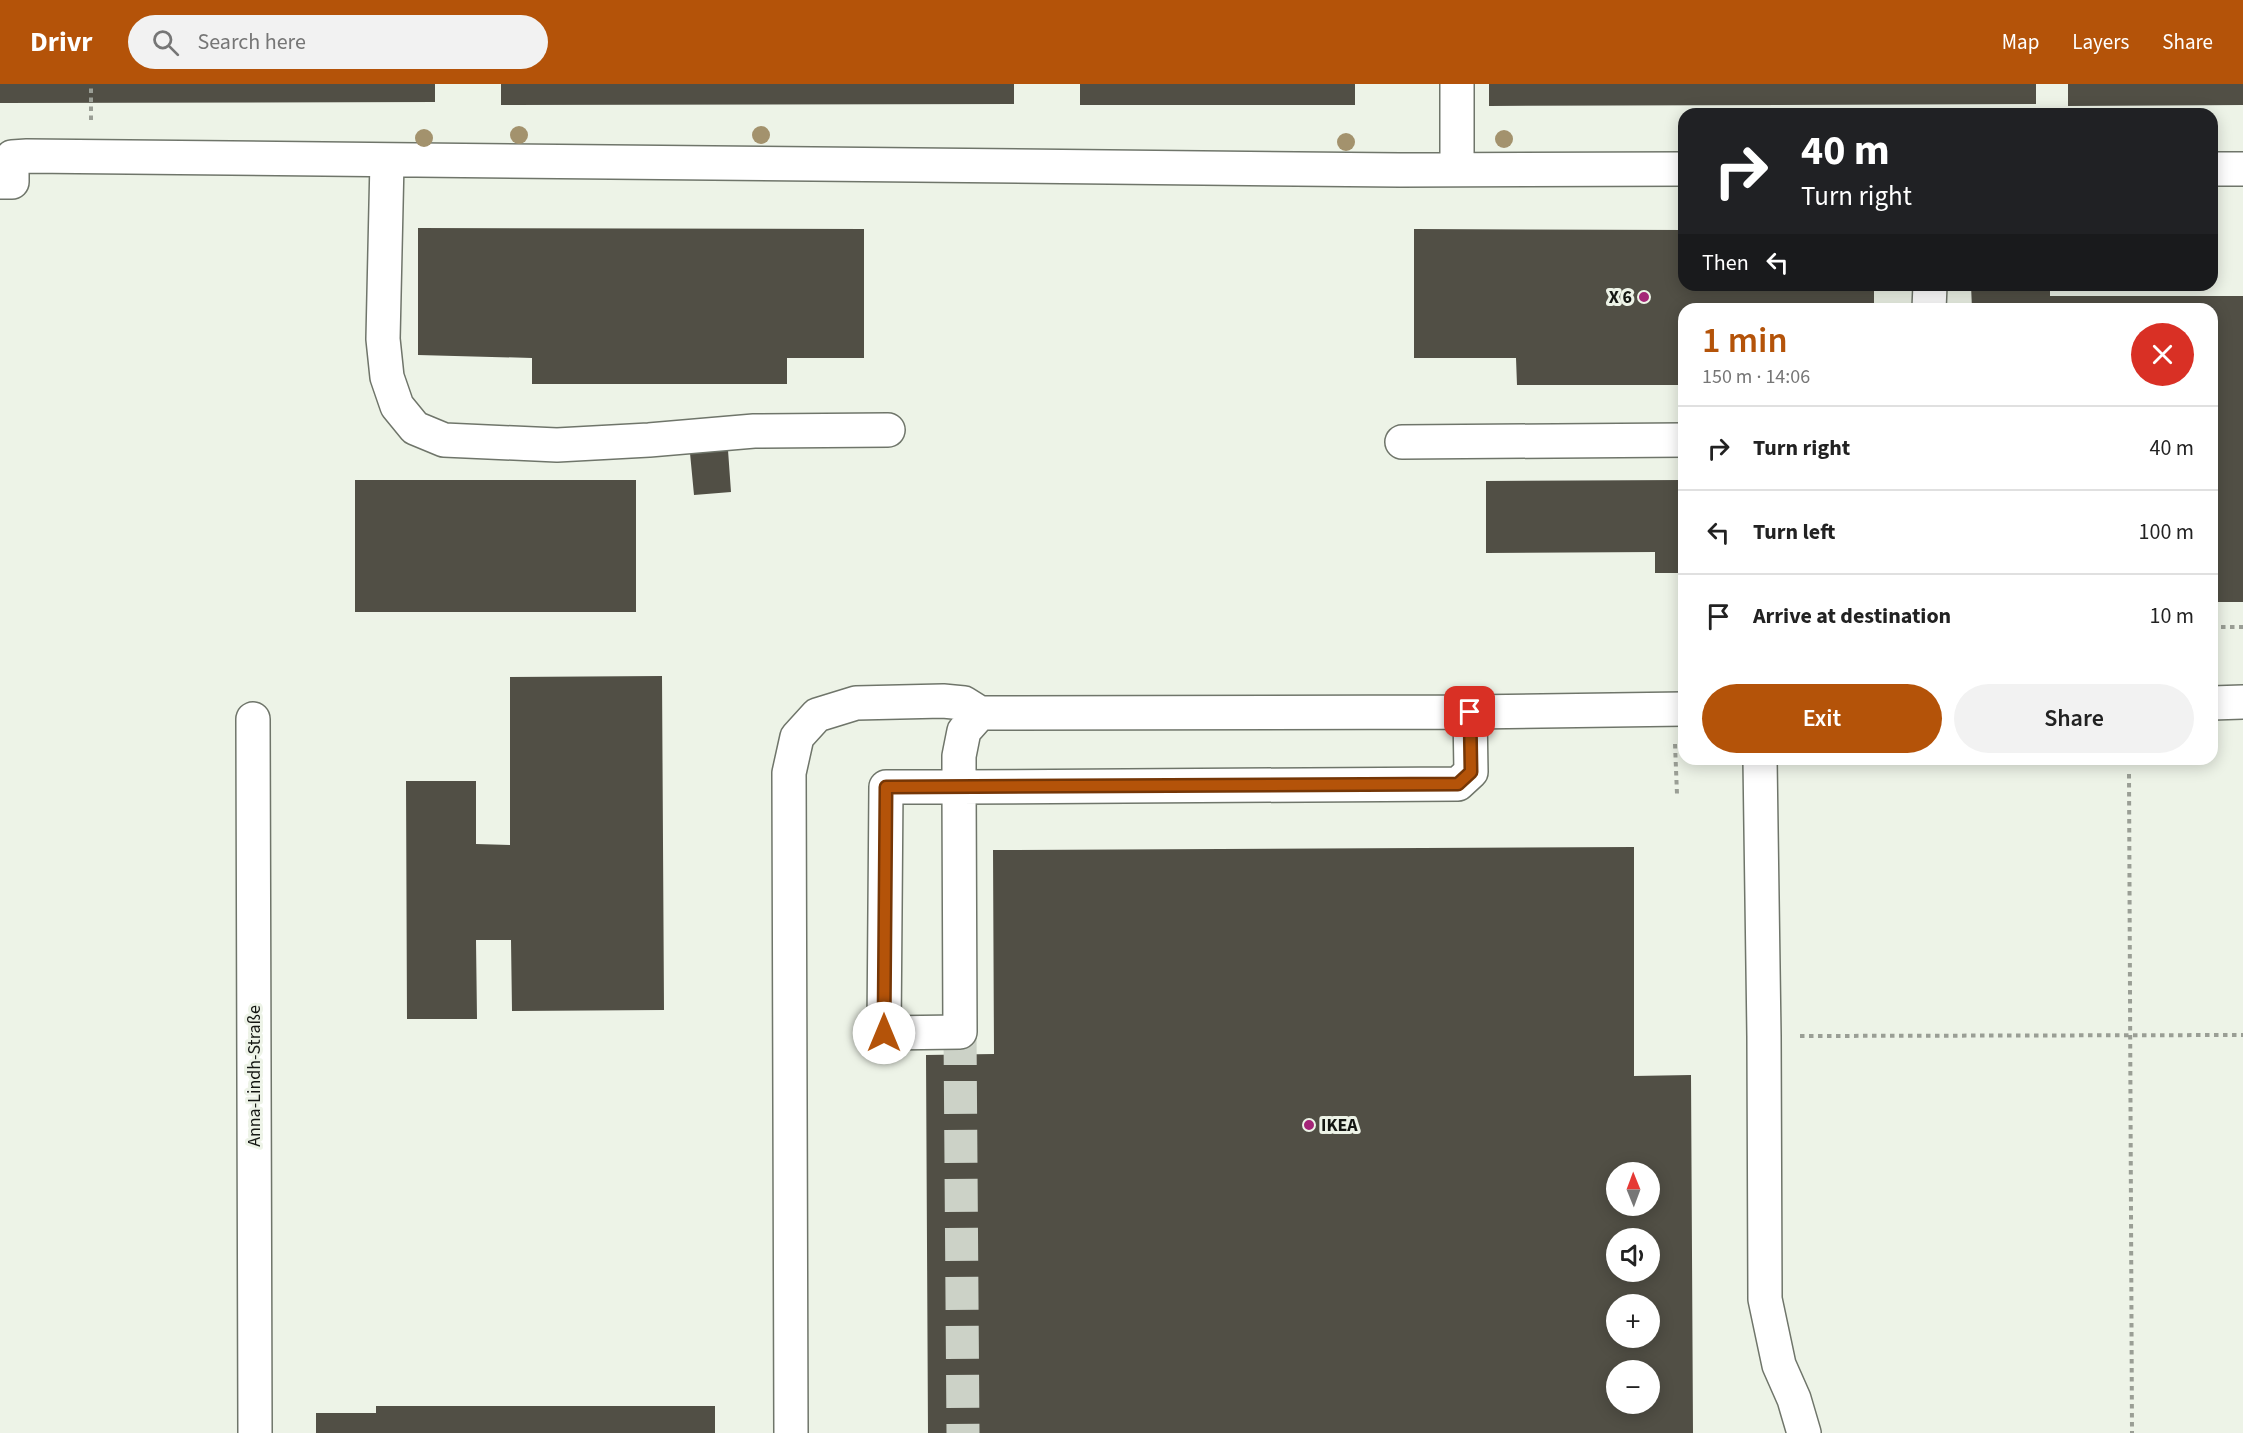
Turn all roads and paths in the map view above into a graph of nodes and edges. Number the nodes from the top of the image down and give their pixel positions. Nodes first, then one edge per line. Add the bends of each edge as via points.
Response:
1 (1457, 84) edge
2 (387, 161) junction
3 (1457, 169) junction
4 (1678, 169) edge
5 (2218, 169) edge
6 (2243, 169) edge
7 (0, 182) edge
8 (888, 430) dead end
9 (1678, 440) edge
10 (1402, 442) dead end
11 (2218, 627) edge
12 (2243, 627) edge
13 (2243, 702) edge
14 (2218, 703) edge
15 (1678, 709) edge
16 (1470, 712) junction
17 (980, 713) junction
18 (253, 719) dead end
19 (1760, 765) edge
20 (2129, 774) dead end
21 (959, 787) junction
22 (2129, 1035) junction
23 (2243, 1035) edge
24 (1764, 1036) junction
25 (255, 1433) edge
26 (791, 1433) edge
27 (1804, 1433) edge
28 (2132, 1433) edge

1 - 3 street
2 - 3 street
2 - 7 street via 12,157 12,182
2 - 8 street via 383,339 387,377 397,406 416,428 444,440 557,445 754,431
3 - 4 street
5 - 6 street
9 - 10 street
11 - 12 path
13 - 14 street
15 - 16 street
16 - 17 street
16 - 21 street via 1471,772 1458,784
17 - 21 street via 964,731 958,756
17 - 26 street via 964,703 943,701 856,703 817,715 797,737 789,773
18 - 25 street, Anna-Lindh-Straße
19 - 24 street
20 - 22 path
21 - 21 street via 960,1032 884,1033 886,787
22 - 23 path
22 - 24 path
22 - 28 path
24 - 27 street via 1764,1299 1779,1365

